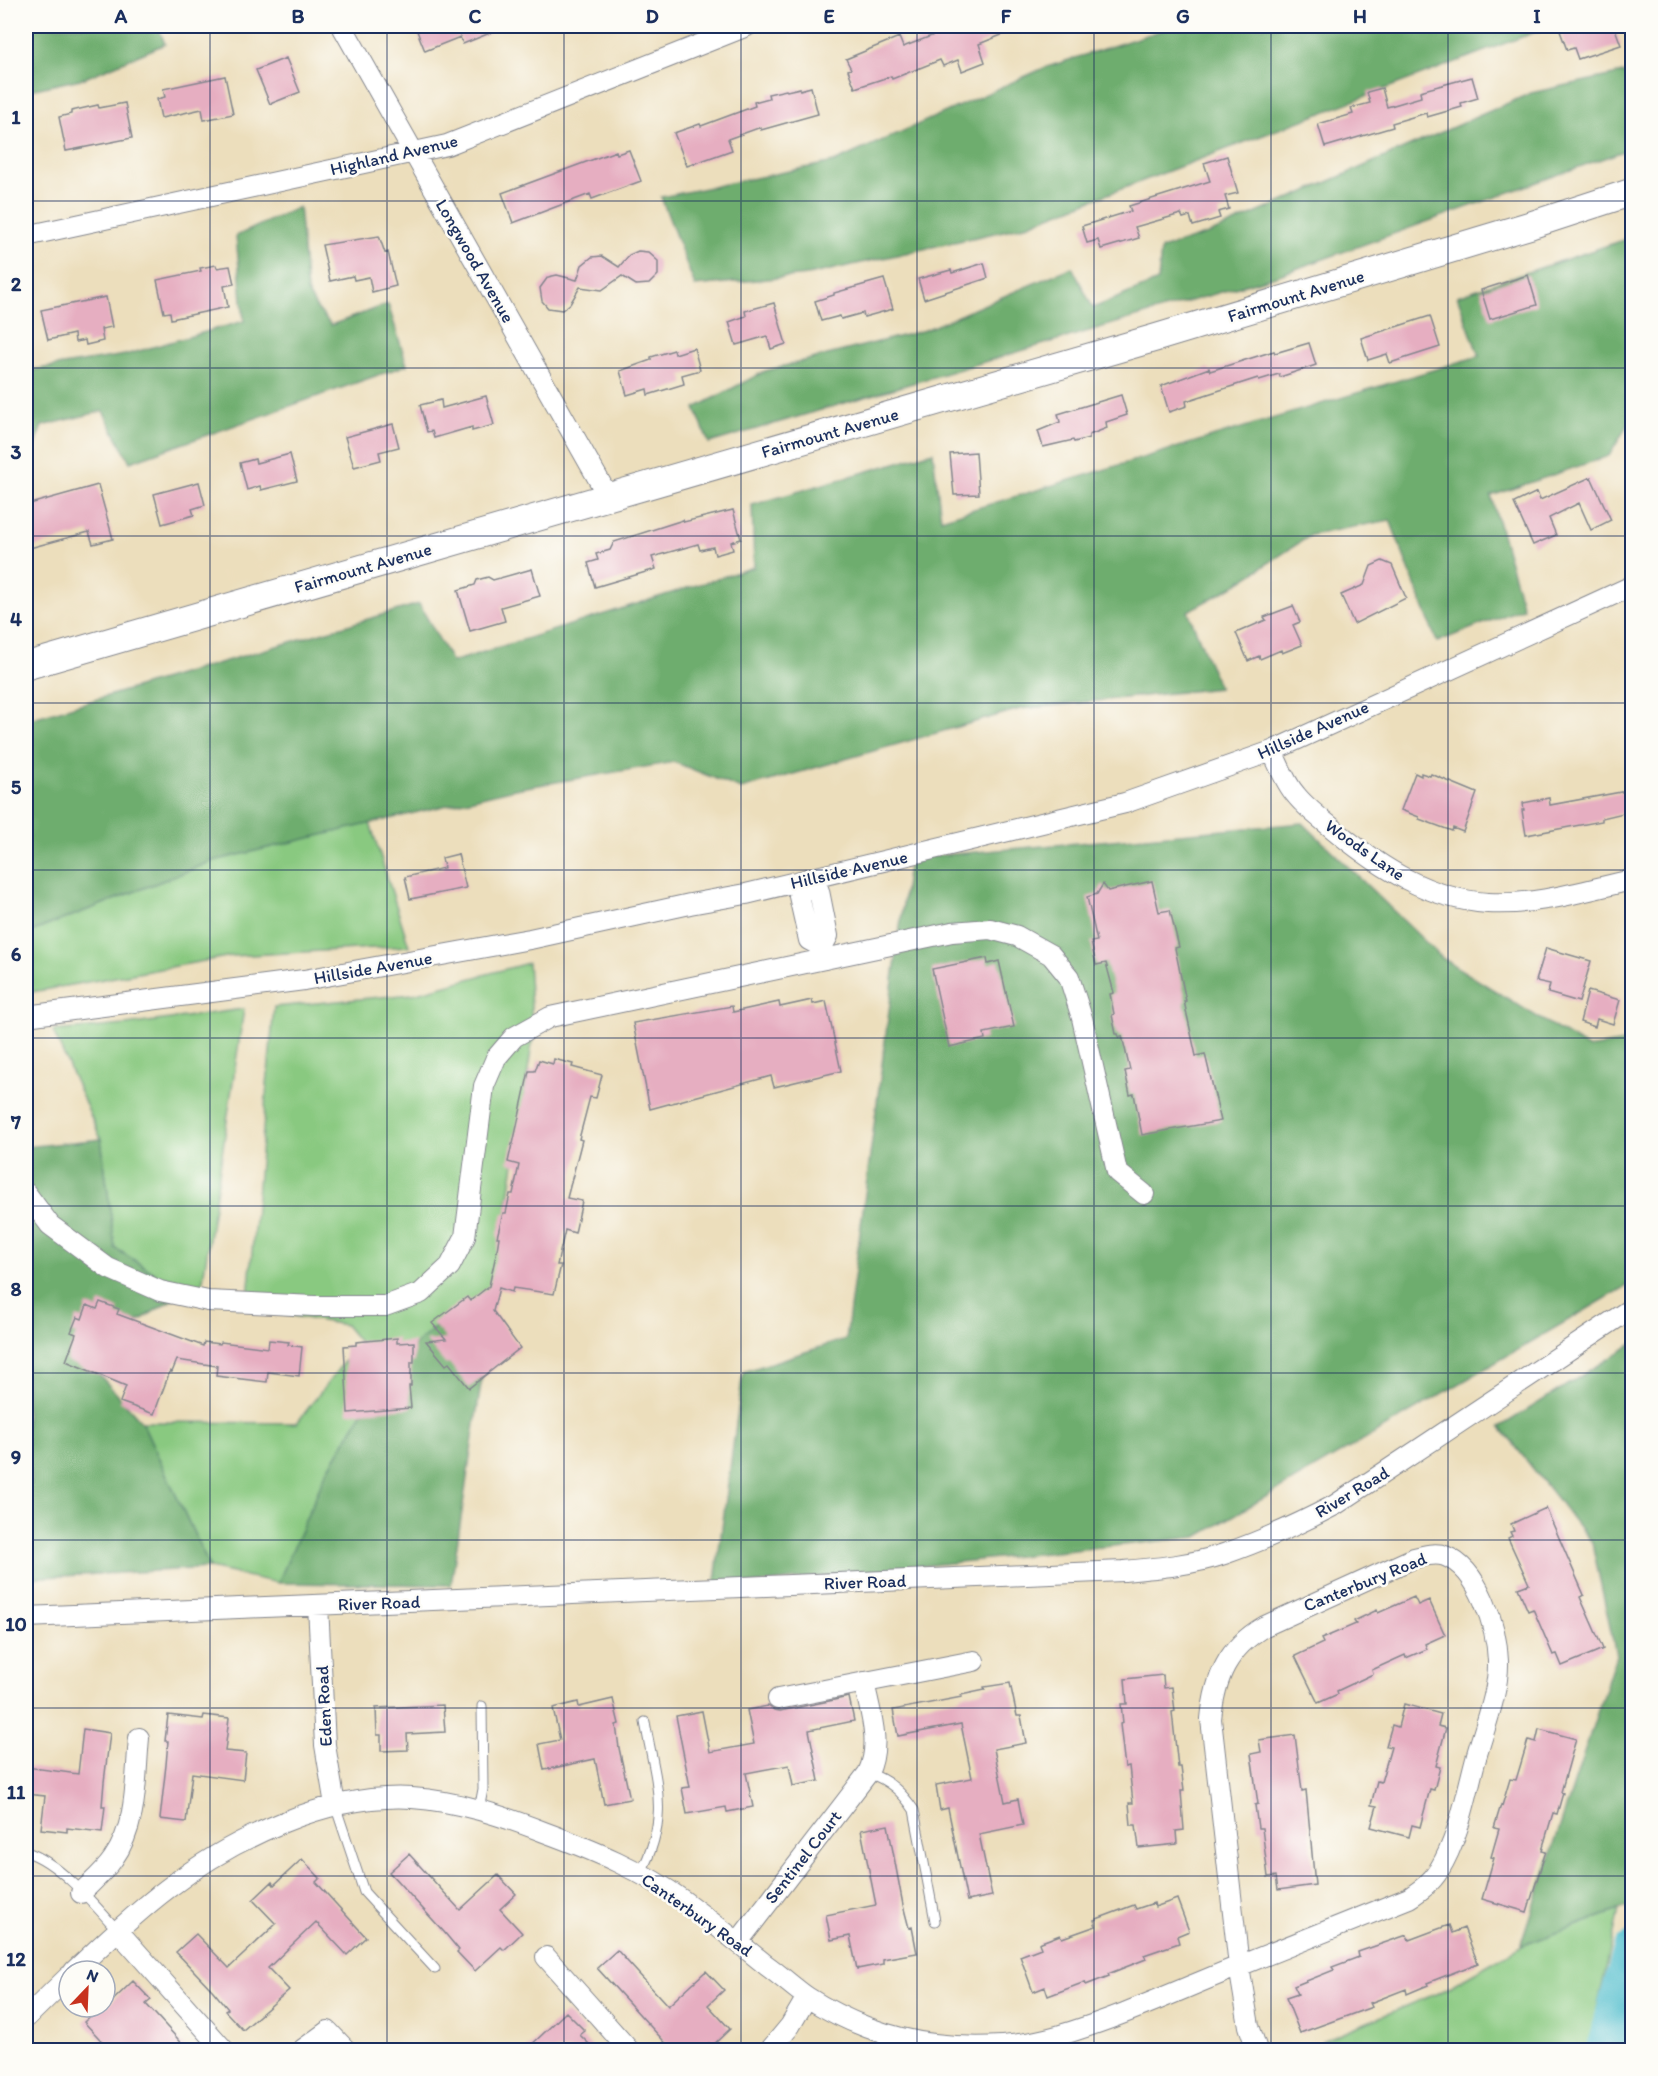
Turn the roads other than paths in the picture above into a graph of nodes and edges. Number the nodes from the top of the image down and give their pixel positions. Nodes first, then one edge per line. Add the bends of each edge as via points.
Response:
1 (342, 26) edge
2 (747, 26) edge
3 (414, 152) junction
4 (1632, 192) edge
5 (26, 236) edge
6 (609, 498) junction
7 (1632, 586) edge
8 (26, 666) edge
9 (1272, 751) junction
10 (1632, 880) edge
11 (807, 884) junction
12 (823, 953) junction
13 (26, 1016) edge
14 (26, 1193) edge
15 (1144, 1194) dead end
16 (1632, 1308) edge
17 (318, 1605) junction
18 (26, 1617) edge
19 (974, 1661) dead end
20 (864, 1682) junction
21 (778, 1699) dead end
22 (482, 1707) dead end
23 (645, 1722) dead end
24 (139, 1738) dead end
25 (868, 1773) junction
26 (335, 1805) junction
27 (479, 1810) junction
28 (26, 1852) edge
29 (640, 1874) junction
30 (81, 1893) junction
31 (935, 1921) dead end
32 (118, 1931) junction
33 (738, 1942) junction
34 (546, 1957) dead end
35 (87, 1959) edge
36 (1239, 1966) junction
37 (435, 1969) dead end
38 (57, 1988) edge
39 (807, 1997) junction
40 (26, 2018) edge
41 (224, 2050) edge
42 (302, 2050) edge
43 (346, 2050) edge
44 (629, 2050) edge
45 (770, 2050) edge
46 (1257, 2050) edge

1 - 3 street, Longwood Avenue
2 - 3 street, Highland Avenue via 447,145
3 - 5 street, Highland Avenue
3 - 6 street, Longwood Avenue
4 - 6 main road, Fairmount Avenue via 1176,332
6 - 8 main road, Fairmount Avenue
7 - 9 street, Hillside Avenue
9 - 10 street, Woods Lane via 1294,794 1306,807 1390,871 1449,897 1487,903 1533,901
9 - 11 street, Hillside Avenue via 1125,803
11 - 12 street via 799,896 810,940
11 - 13 street, Hillside Avenue via 304,980
12 - 14 street via 550,1017 514,1036 496,1058 484,1086 465,1237 450,1266 421,1293 385,1306 208,1301 160,1291 108,1268 50,1225
12 - 15 street via 990,929 1017,936 1051,955 1070,977 1117,1172
16 - 17 street, River Road via 1335,1505 1222,1555 1123,1571
17 - 18 street, River Road
17 - 26 street, Eden Road via 325,1745
19 - 20 street
20 - 21 street
20 - 25 street, Sentinel Court via 876,1746
22 - 27 lane via 483,1789
23 - 29 lane via 660,1819
24 - 30 street via 130,1827 112,1861
25 - 31 lane via 893,1785 914,1810
25 - 33 street, Sentinel Court
26 - 27 street, Canterbury Road via 413,1798
26 - 32 street, Canterbury Road via 263,1832 214,1858 168,1888
26 - 37 lane via 364,1892
27 - 29 street, Canterbury Road via 591,1850
28 - 30 lane via 42,1857
29 - 33 street, Canterbury Road
30 - 32 lane
32 - 35 street, Canterbury Road
32 - 41 street
33 - 39 street, Canterbury Road
34 - 44 street
36 - 36 street, Canterbury Road via 1409,1898 1431,1882 1440,1869 1453,1840 1490,1710 1498,1663 1491,1621 1475,1583 1460,1564 1433,1554 1414,1558 1264,1626 1230,1656 1217,1683 1211,1719
36 - 39 street, Canterbury Road via 1056,2036 1000,2045 964,2047 913,2041 851,2020
36 - 46 street
38 - 40 street
39 - 45 street
42 - 43 street via 328,2031

